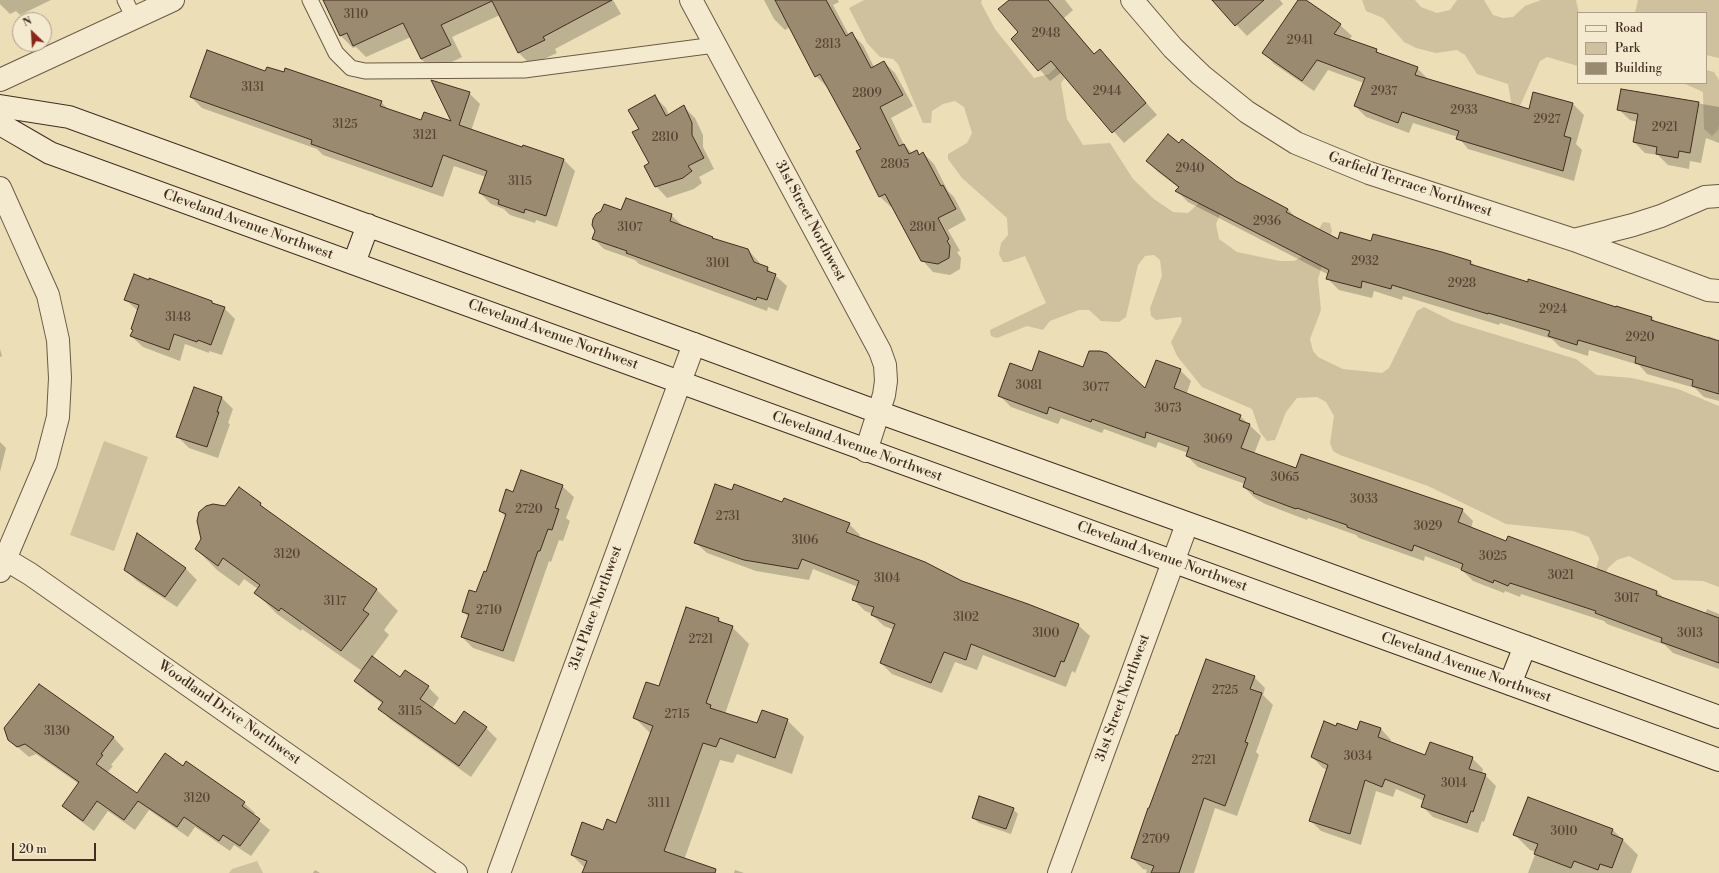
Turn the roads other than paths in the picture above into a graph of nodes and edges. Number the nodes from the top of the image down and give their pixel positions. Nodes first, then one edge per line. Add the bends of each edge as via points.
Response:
1 (173, 0) edge
2 (310, 0) edge
3 (691, 0) edge
4 (1132, 0) edge
5 (129, 9) edge
6 (715, 45) junction
7 (0, 80) edge
8 (0, 106) edge
9 (0, 124) edge
10 (0, 188) edge
11 (1719, 196) edge
12 (368, 225) junction
13 (1574, 240) junction
14 (354, 263) junction
15 (1719, 291) edge
16 (694, 344) junction
17 (680, 382) junction
18 (878, 412) junction
19 (866, 451) junction
20 (1187, 524) junction
21 (1174, 561) junction
22 (2, 562) edge
23 (1525, 646) junction
24 (1510, 684) junction
25 (1719, 717) edge
26 (1719, 760) edge
27 (456, 873) edge
28 (498, 873) edge
29 (1060, 873) edge

1 - 5 main road
2 - 6 lane via 336,53 351,68 365,71 524,70
3 - 6 main road, 31st Street Northwest
4 - 13 main road, Garfield Terrace Northwest via 1173,48 1206,80 1247,112 1296,143 1369,173
5 - 7 main road
6 - 18 main road, 31st Street Northwest via 880,351 885,365 886,381
8 - 12 main road via 70,117
9 - 14 main road, Cleveland Avenue Northwest via 50,154
10 - 22 main road via 48,295 56,326 60,365 58,417 51,448 39,481
11 - 13 main road via 1705,197 1661,216
12 - 14 main road
12 - 16 main road
13 - 15 main road, Garfield Terrace Northwest via 1708,290
14 - 17 main road, Cleveland Avenue Northwest
16 - 17 main road, 31st Place Northwest
16 - 18 main road
17 - 19 main road, Cleveland Avenue Northwest
17 - 28 main road, 31st Place Northwest
18 - 19 main road, 31st Street Northwest
18 - 20 main road
19 - 21 main road, Cleveland Avenue Northwest
20 - 21 main road, 31st Street Northwest
20 - 23 main road
21 - 24 main road, Cleveland Avenue Northwest
21 - 29 main road, 31st Street Northwest
22 - 27 main road, Woodland Drive Northwest via 30,574
23 - 24 main road
23 - 25 main road
24 - 26 main road, Cleveland Avenue Northwest

